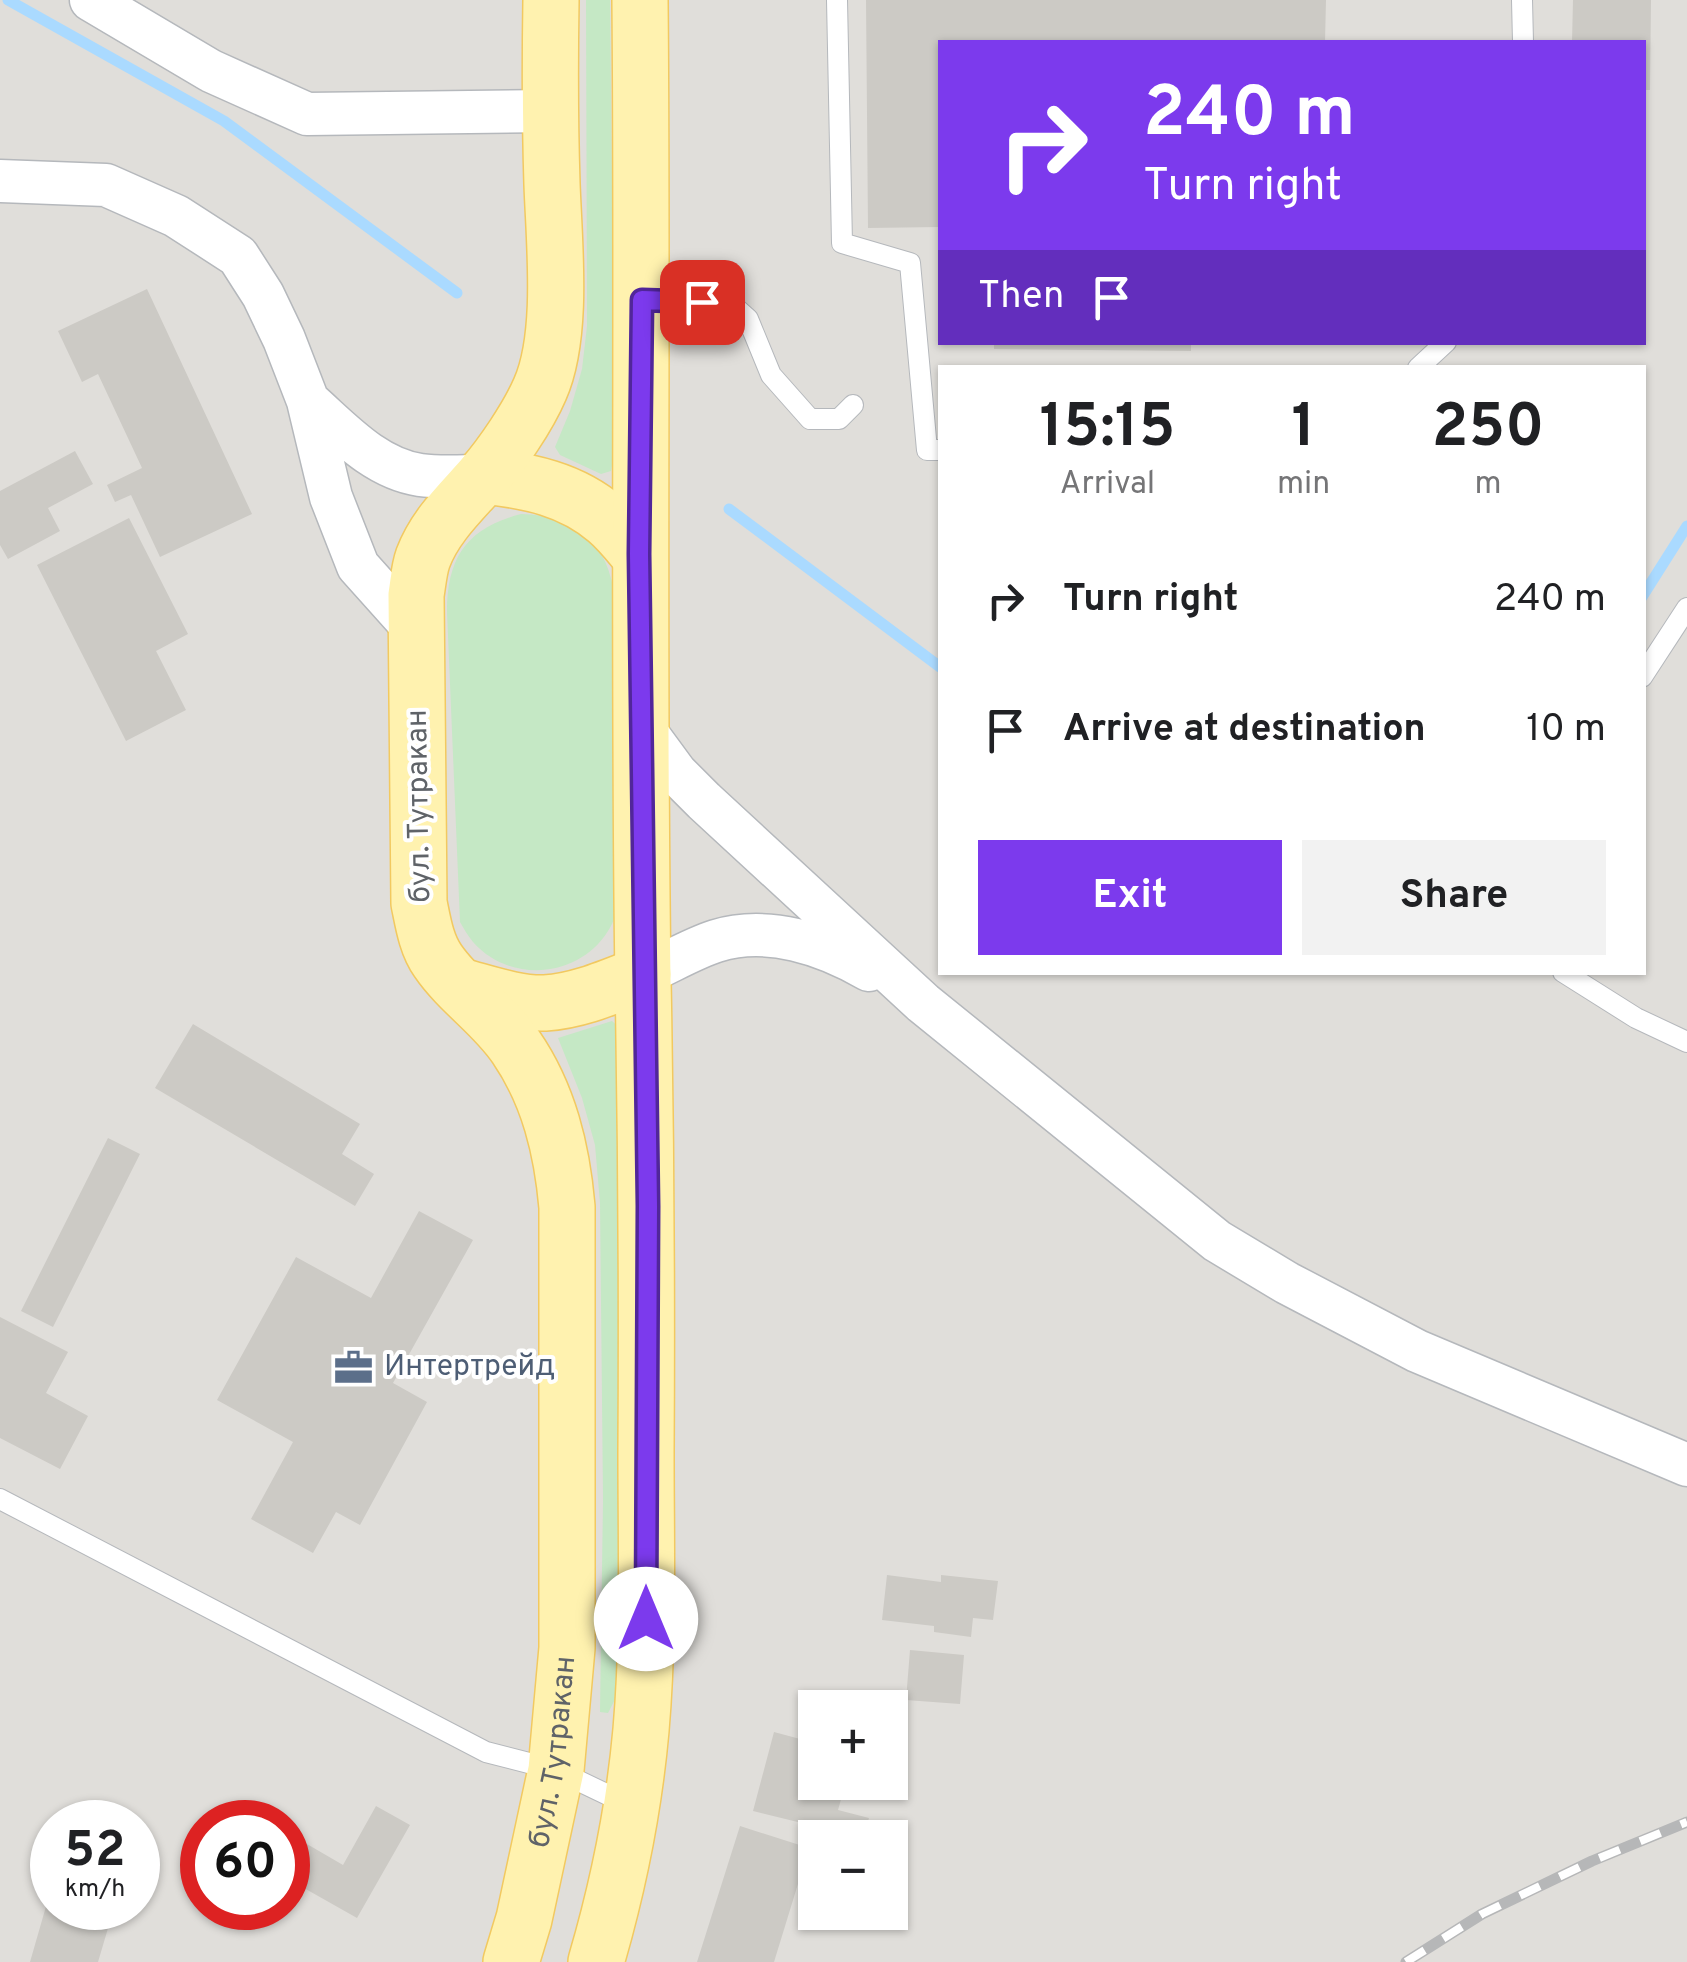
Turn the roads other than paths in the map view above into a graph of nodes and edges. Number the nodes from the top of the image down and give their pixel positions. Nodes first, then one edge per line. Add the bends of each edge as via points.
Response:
1 (91, 0) edge
2 (550, 0) edge
3 (640, 0) edge
4 (836, 0) edge
5 (1522, 0) edge
6 (1523, 40) edge
7 (550, 111) junction
8 (0, 181) edge
9 (642, 300) junction
10 (1443, 345) edge
11 (1421, 365) edge
12 (308, 401) junction
13 (853, 405) dead end
14 (938, 450) edge
15 (484, 476) junction
16 (639, 554) junction
17 (1687, 608) edge
18 (418, 633) junction
19 (1646, 671) edge
20 (640, 724) junction
21 (643, 974) junction
22 (1567, 975) edge
23 (460, 986) junction
24 (923, 1002) junction
25 (1687, 1042) edge
26 (1687, 1466) edge
27 (0, 1499) edge
28 (556, 1770) junction
29 (630, 1806) junction
30 (511, 1962) edge
31 (596, 1962) edge

1 - 7 street via 211,71 307,114
2 - 7 main road, бул. Тутракан
3 - 9 main road
4 - 14 lane via 842,242 910,263 928,450
5 - 6 lane
7 - 15 main road, бул. Тутракан via 550,356 541,388
8 - 12 street via 106,185 176,216 238,256 264,296
9 - 13 lane via 728,302 748,319 771,375 810,418 839,419
9 - 16 main road
10 - 11 lane
12 - 15 street via 388,466 424,476
12 - 18 street via 358,566
15 - 16 main road via 563,492 609,521
15 - 18 main road, бул. Тутракан via 439,526 423,558
16 - 20 main road
17 - 19 lane
18 - 23 main road, бул. Тутракан via 419,903 437,960
20 - 21 main road
20 - 24 street via 704,802
21 - 23 main road via 542,1003
21 - 24 street via 717,941 798,939 855,962
21 - 29 main road via 645,1656
22 - 25 lane
23 - 28 main road, бул. Тутракан via 516,1047 548,1109 563,1165 568,1648
24 - 26 street via 1216,1242 1416,1351
27 - 28 lane via 486,1752
28 - 29 lane
28 - 30 main road, бул. Тутракан
29 - 31 main road

